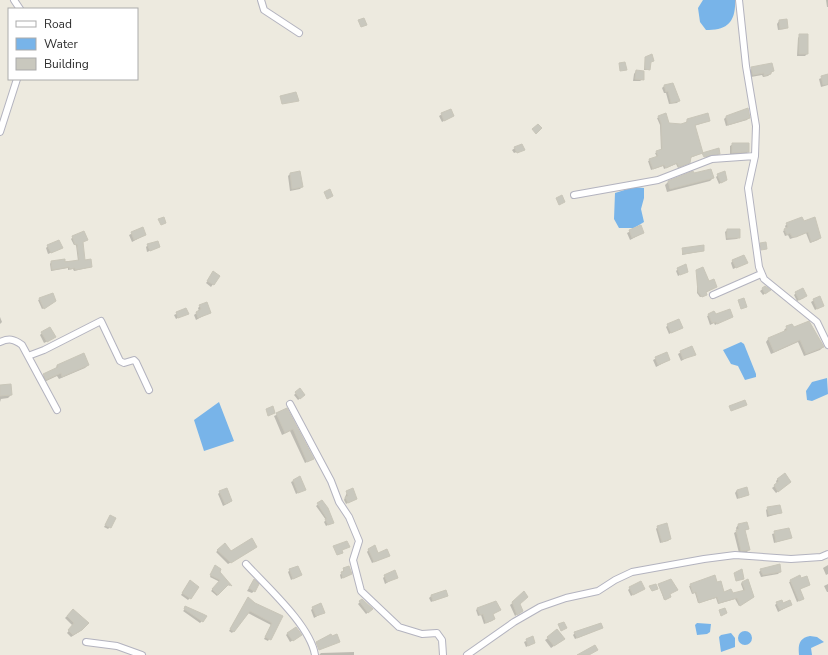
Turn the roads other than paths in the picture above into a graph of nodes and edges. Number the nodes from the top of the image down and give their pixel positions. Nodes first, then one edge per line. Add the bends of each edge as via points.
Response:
1 (262, 0) edge
2 (739, 0) edge
3 (299, 33) dead end
4 (17, 80) edge
5 (0, 132) edge
6 (754, 156) junction
7 (574, 195) dead end
8 (761, 274) junction
9 (713, 295) dead end
10 (0, 342) edge
11 (828, 345) edge
12 (28, 356) junction
13 (149, 390) dead end
14 (290, 404) dead end
15 (57, 410) dead end
16 (828, 554) edge
17 (246, 564) dead end
18 (86, 642) dead end
19 (142, 655) edge
20 (315, 655) edge
21 (443, 655) edge
22 (467, 655) edge

1 - 3 street via 264,10
2 - 6 street via 756,126
4 - 5 street
6 - 7 street via 712,159 658,180
6 - 8 street via 748,188
8 - 9 street
8 - 11 street via 817,322
10 - 12 street via 15,340 22,345
12 - 13 street via 101,321 120,361 134,360
12 - 15 street
14 - 21 street via 331,481 339,502 349,516 359,541 353,560 361,591 399,627 422,634 437,633 442,640
16 - 22 street via 821,557 791,559 735,555 632,572 598,591 540,607
17 - 20 street via 288,609 309,637
18 - 19 street via 118,646

